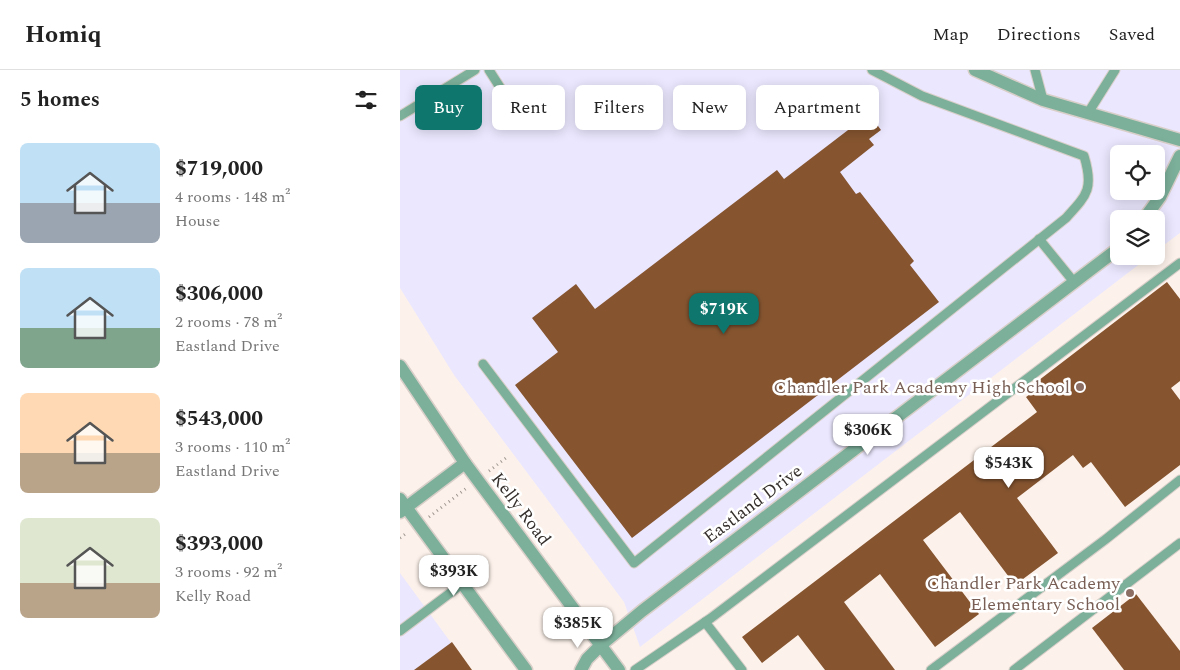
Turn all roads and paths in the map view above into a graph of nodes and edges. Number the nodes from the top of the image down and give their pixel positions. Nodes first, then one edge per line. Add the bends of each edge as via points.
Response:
1 (476, 70) edge
2 (489, 70) edge
3 (872, 70) edge
4 (975, 70) edge
5 (1035, 70) edge
6 (1115, 70) edge
7 (499, 85) edge
8 (1043, 100) junction
9 (1088, 114) junction
10 (400, 116) edge
11 (1180, 140) edge
12 (1180, 156) edge
13 (1151, 210) edge
14 (1039, 240) junction
15 (1110, 255) edge
16 (1180, 263) edge
17 (1074, 282) junction
18 (483, 364) dead end
19 (400, 366) edge
20 (506, 458) dead end
21 (465, 463) junction
22 (477, 480) junction
23 (1180, 480) edge
24 (402, 506) edge
25 (418, 525) junction
26 (400, 538) edge
27 (1180, 543) edge
28 (462, 584) junction
29 (705, 622) junction
30 (400, 631) edge
31 (601, 645) junction
32 (526, 670) edge
33 (582, 670) edge
34 (620, 670) edge
35 (635, 670) edge
36 (742, 670) edge
37 (931, 670) edge
38 (1014, 670) edge

1 - 10 lane
2 - 7 lane
3 - 14 lane via 922,96 1084,156 1089,174 1086,196
4 - 8 street
5 - 8 lane
6 - 9 lane
8 - 9 street
9 - 11 street
12 - 13 street
14 - 17 lane
14 - 18 lane via 634,563
15 - 17 street, Eastland Drive
16 - 29 lane
17 - 31 street, Eastland Drive
19 - 21 street, Kelly Road
20 - 22 path
21 - 22 street, Kelly Road
21 - 24 street
22 - 25 path
22 - 31 street, Kelly Road
23 - 37 lane
24 - 25 street
25 - 26 path
25 - 28 street
27 - 38 lane
28 - 30 lane
28 - 32 street
29 - 35 lane
29 - 36 lane
31 - 33 street, Eastland Drive via 587,659
31 - 34 street, Kelly Road

